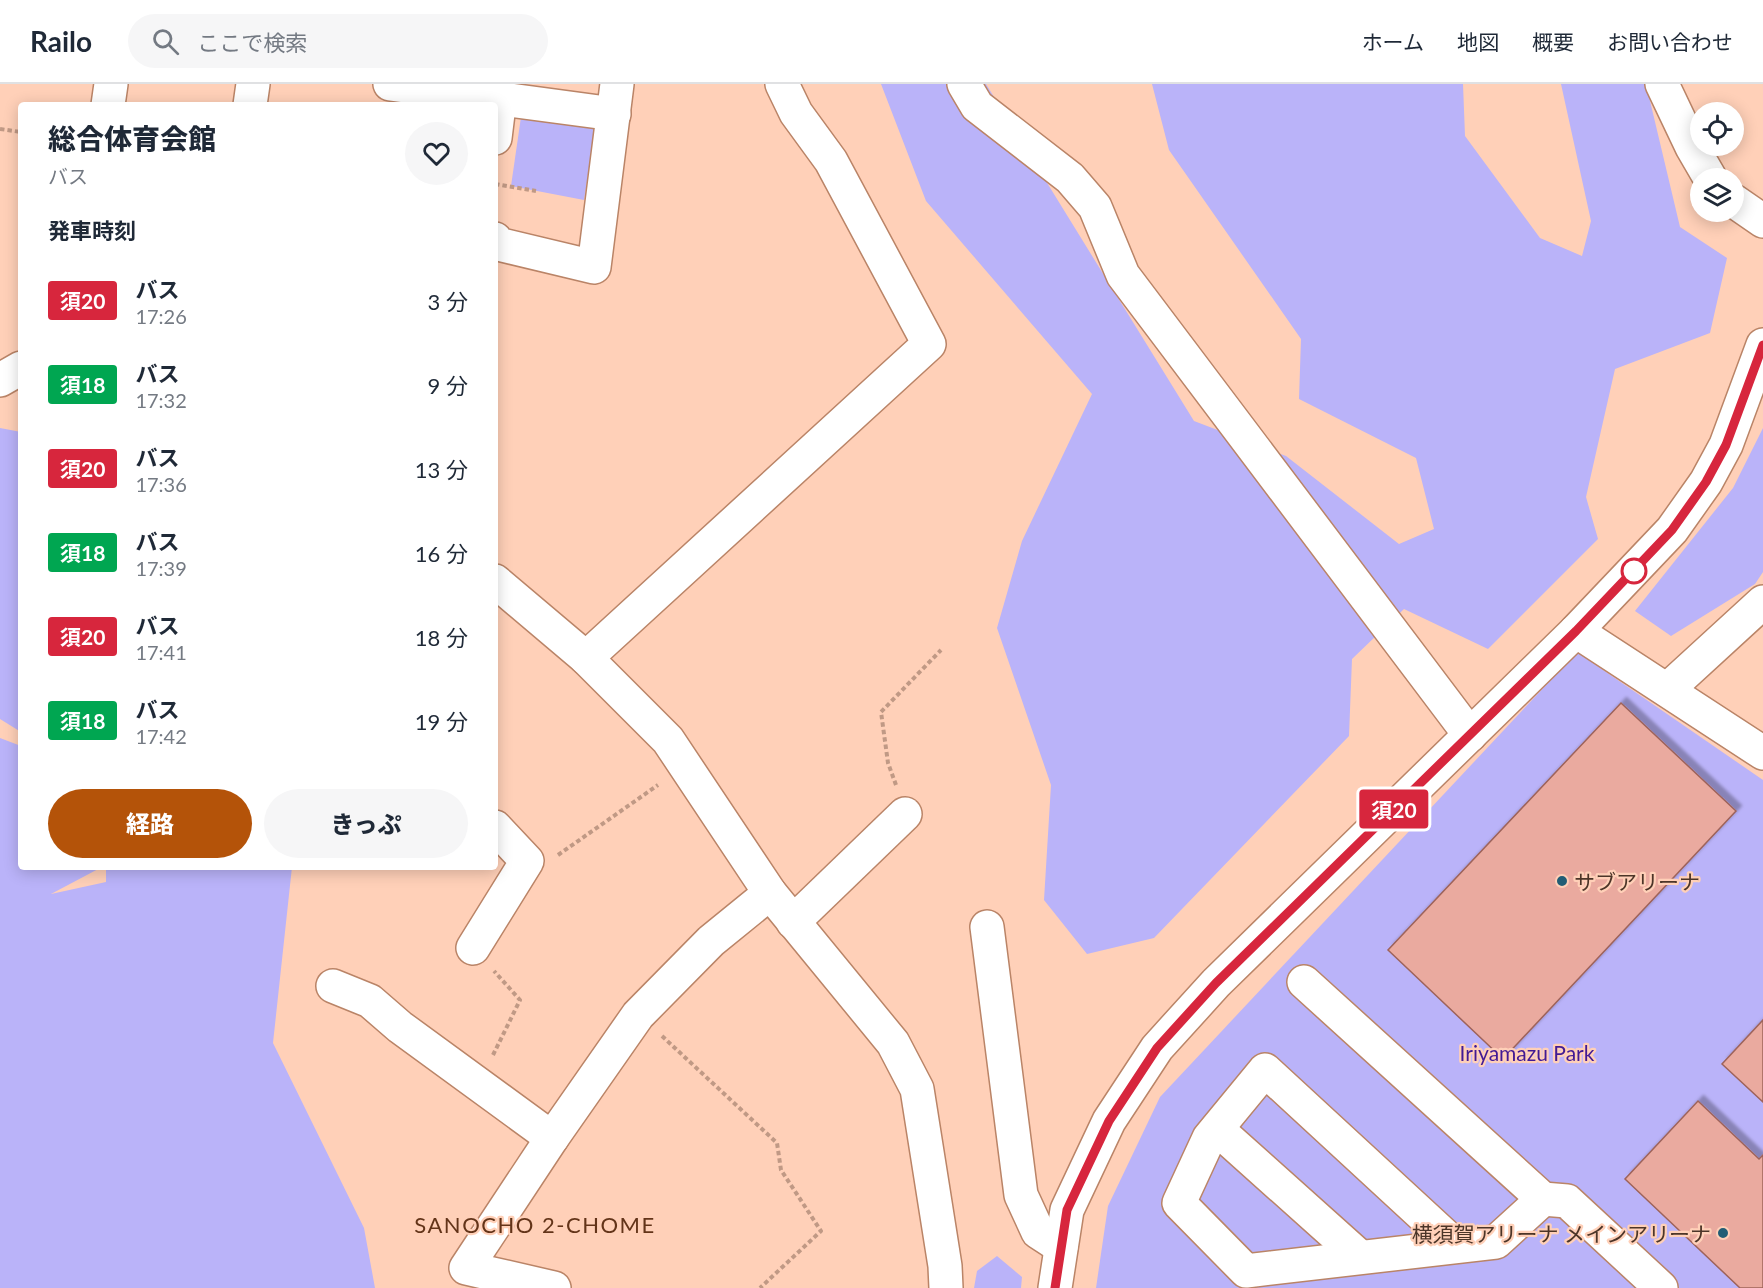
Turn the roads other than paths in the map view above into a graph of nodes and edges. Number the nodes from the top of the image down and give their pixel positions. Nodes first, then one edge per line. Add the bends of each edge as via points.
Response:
1 (111, 84) edge
2 (253, 84) edge
3 (390, 84) edge
4 (782, 84) edge
5 (964, 84) edge
6 (1662, 84) edge
7 (500, 97) junction
8 (615, 99) edge
9 (108, 102) edge
10 (250, 102) edge
11 (498, 113) edge
12 (1704, 168) edge
13 (1744, 208) edge
14 (1763, 221) edge
15 (498, 244) edge
16 (1763, 345) edge
17 (18, 370) edge
18 (0, 380) edge
19 (498, 584) edge
20 (1763, 602) edge
21 (1576, 631) junction
22 (586, 658) junction
23 (1668, 688) junction
24 (1470, 735) junction
25 (1763, 753) edge
26 (905, 814) road end
27 (498, 830) edge
28 (770, 893) junction
29 (793, 922) junction
30 (987, 927) dead end
31 (473, 948) road end
32 (1304, 982) dead end
33 (333, 986) dead end
34 (1217, 1129) junction
35 (552, 1138) junction
36 (1543, 1199) junction
37 (1061, 1246) junction
38 (1456, 1246) junction
39 (1360, 1257) junction
40 (554, 1288) edge
41 (946, 1288) edge
42 (1055, 1288) edge
43 (1661, 1288) edge

1 - 9 street
2 - 10 street
3 - 7 street
4 - 22 street via 796,113 831,161 929,344
5 - 24 street via 977,106 1070,178 1095,207 1123,275
6 - 12 street
7 - 8 street
7 - 11 street
8 - 15 street via 594,267
13 - 14 street
16 - 21 street via 1726,445 1706,482 1672,530
17 - 18 street
19 - 22 street
20 - 23 street
21 - 23 street
21 - 24 street
22 - 28 street via 669,740
23 - 25 street
24 - 37 street via 1216,983 1157,1048 1109,1121 1067,1210
26 - 29 street
27 - 31 street via 527,861
28 - 29 street
28 - 35 street via 711,941 638,1015
29 - 41 street via 893,1043 917,1089
30 - 37 street via 1021,1195 1038,1232
32 - 36 street
33 - 35 street via 370,1001
34 - 38 street via 1264,1070
34 - 39 street
34 - 39 street via 1209,1138 1179,1203 1246,1271
35 - 40 street via 466,1268
36 - 38 street via 1496,1242
36 - 43 street via 1567,1201
37 - 42 street
38 - 39 street

